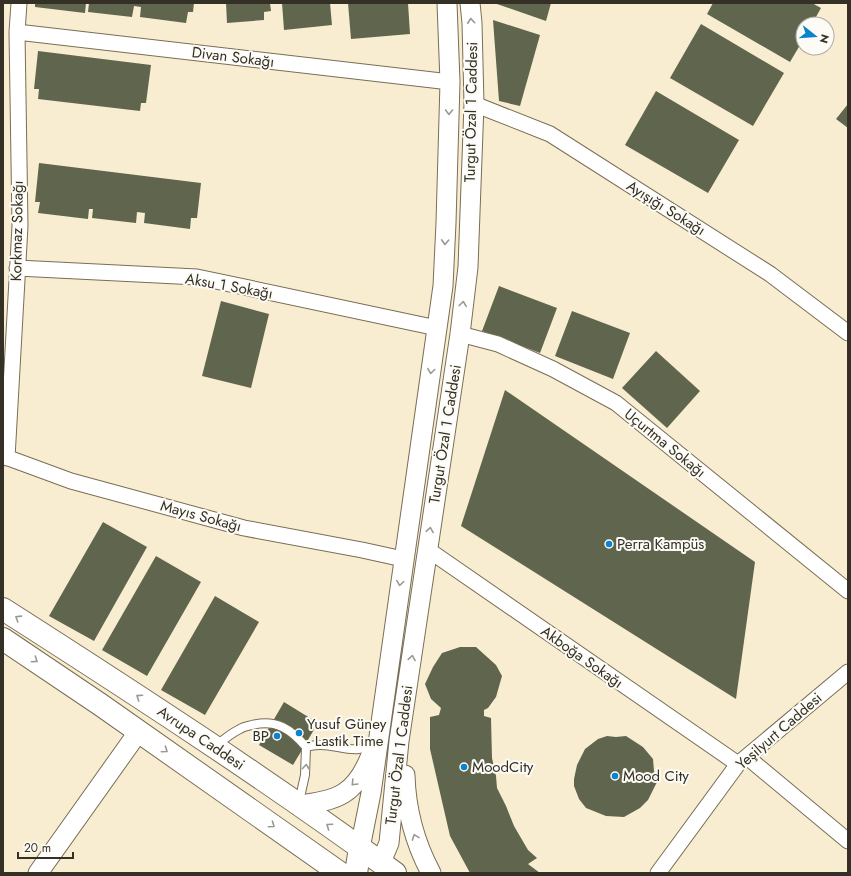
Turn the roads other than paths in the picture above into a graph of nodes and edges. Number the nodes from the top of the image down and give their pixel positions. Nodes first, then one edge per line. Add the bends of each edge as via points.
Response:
1 (20, 3) edge
2 (447, 3) edge
3 (470, 3) edge
4 (17, 32) junction
5 (450, 82) junction
6 (474, 104) junction
7 (17, 268) junction
8 (437, 328) junction
9 (848, 333) edge
10 (460, 334) junction
11 (5, 457) edge
12 (427, 549) junction
13 (403, 559) junction
14 (848, 591) edge
15 (3, 609) edge
16 (3, 638) edge
17 (848, 672) edge
18 (139, 731) junction
19 (379, 737) junction
20 (399, 741) junction
21 (214, 747) junction
22 (306, 747) junction
23 (742, 761) junction
24 (298, 805) junction
25 (848, 841) edge
26 (360, 848) junction
27 (382, 869) edge
28 (38, 873) edge
29 (340, 873) edge
30 (356, 873) edge
31 (431, 873) edge
32 (658, 873) edge

1 - 4 street, Korkmaz Sokağı
2 - 5 street, Turgut Özal 1 Caddesi
6 -> 3 street, Turgut Özal 1 Caddesi
4 - 5 street, Divan Sokağı
4 - 7 street, Korkmaz Sokağı via 20,226
5 -> 8 street, Turgut Özal 1 Caddesi via 443,286
6 - 9 street, Ayışığı Sokağı via 550,134 770,274
10 -> 6 street, Turgut Özal 1 Caddesi via 468,267
7 - 8 street, Aksu 1 Sokağı via 197,277
7 - 11 street, Korkmaz Sokağı
8 -> 13 street, Turgut Özal 1 Caddesi
12 -> 10 street, Turgut Özal 1 Caddesi
10 - 14 street, Uçurtma Sokağı via 498,344 554,369 616,403
11 - 13 street, Mayıs Sokağı via 71,481 244,528
20 -> 12 street, Turgut Özal 1 Caddesi
12 - 23 street, Akboğa Sokağı
13 -> 19 street, Turgut Özal 1 Caddesi
21 -> 15 main road, Avrupa Caddesi
16 -> 18 main road, Avrupa Caddesi
17 - 23 street, Yeşilyurt Caddesi
18 - 28 street
18 -> 29 main road, Avrupa Caddesi
19 - 22 lane via 361,749 317,745
19 -> 24 street via 365,771 342,795 323,802
19 - 26 street, Turgut Özal 1 Caddesi
20 - 27 street, Turgut Özal 1 Caddesi via 389,843
31 -> 20 street via 411,827 404,755
21 - 22 lane via 240,728 272,723 294,734
21 - 24 main road, Avrupa Caddesi
24 -> 22 lane via 305,775
23 - 25 street, Akboğa Sokağı
23 - 32 street, Yeşilyurt Caddesi
26 -> 24 main road, Avrupa Caddesi
26 - 27 main road, Avrupa Caddesi
26 - 30 main road

